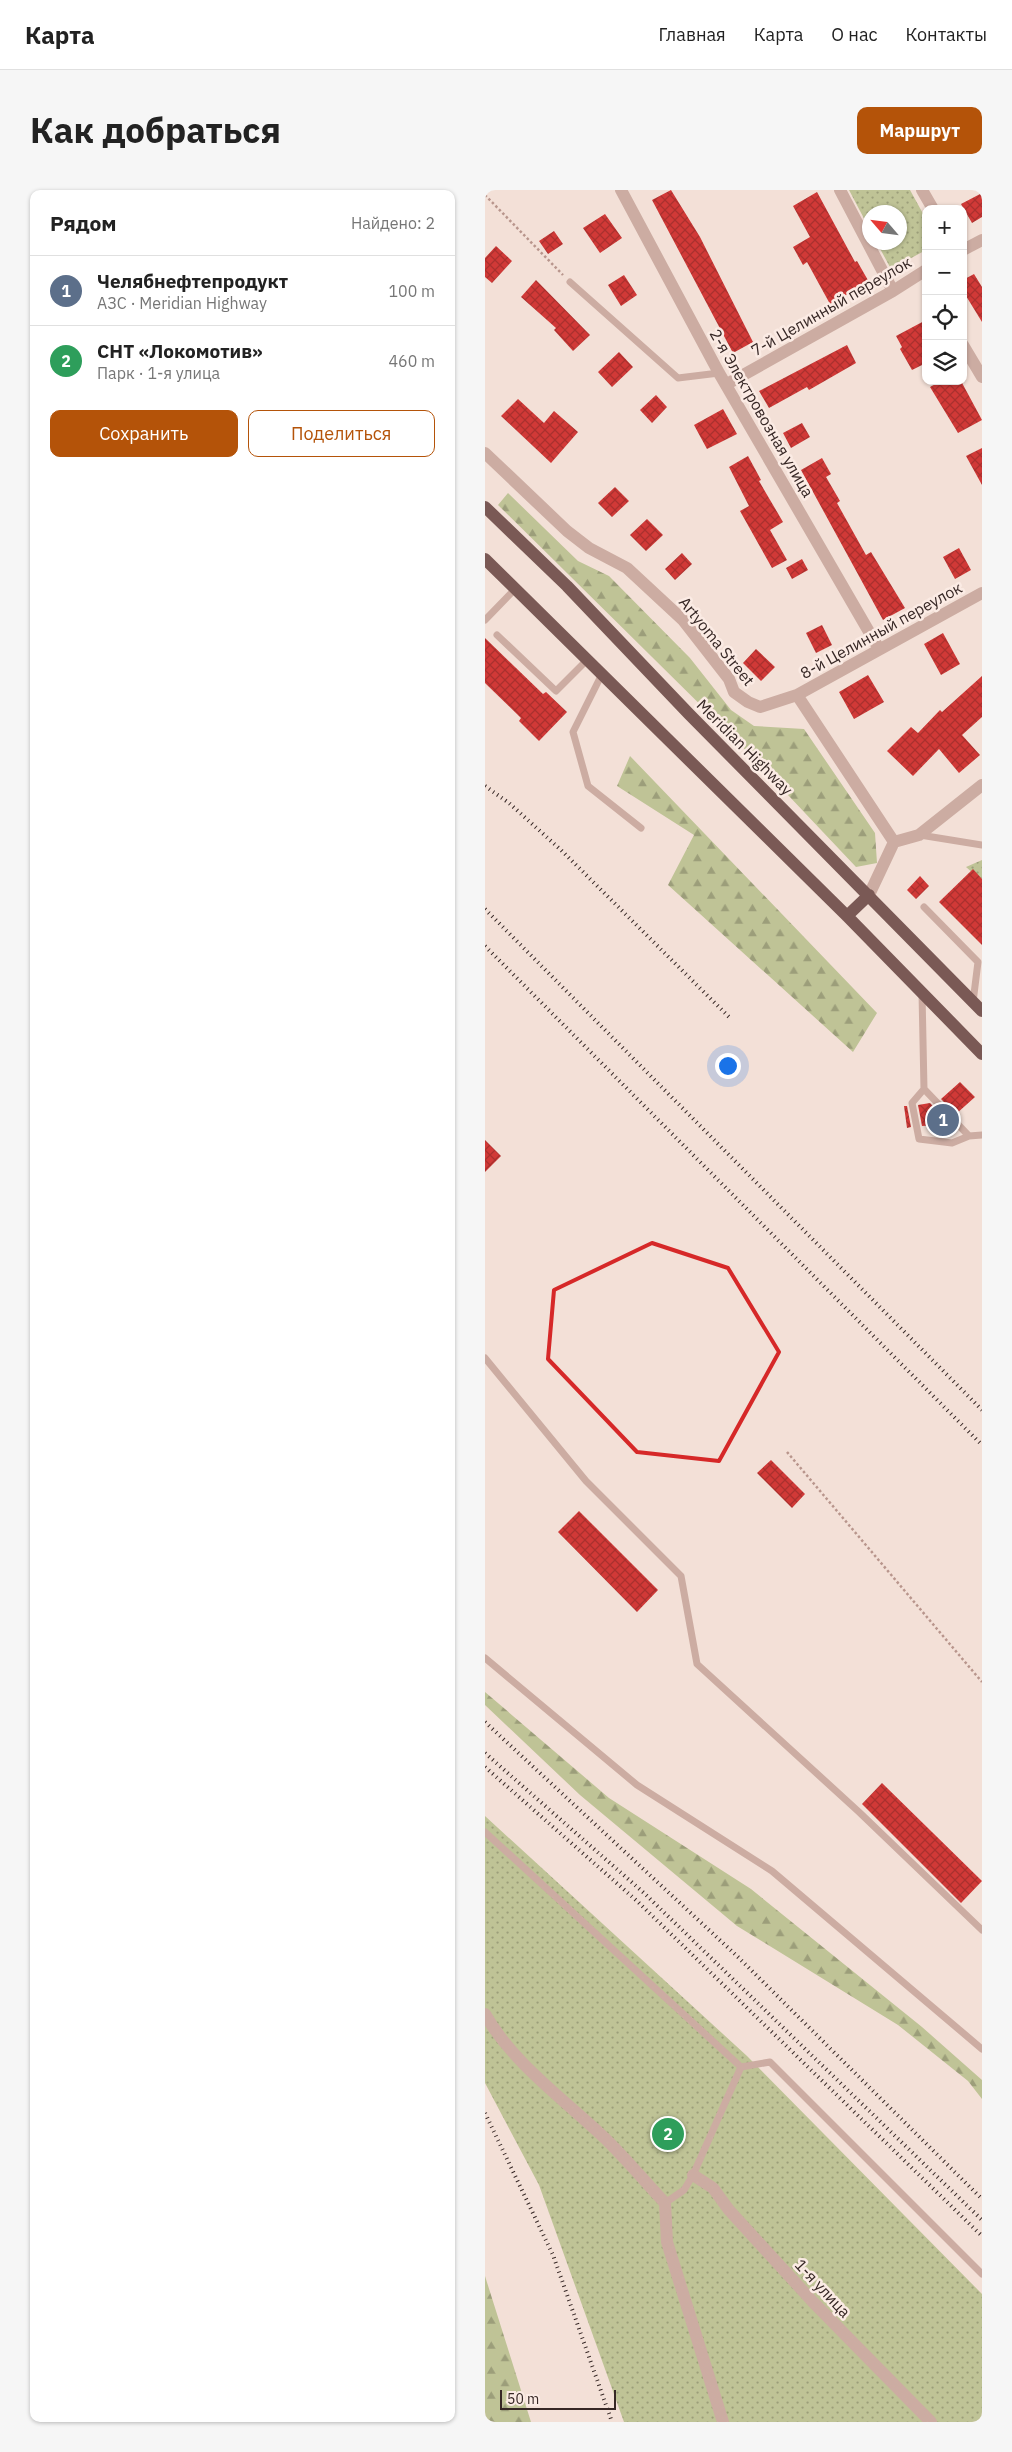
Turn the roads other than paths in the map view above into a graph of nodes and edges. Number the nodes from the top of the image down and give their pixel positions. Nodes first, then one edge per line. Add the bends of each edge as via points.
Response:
1 (621, 190) edge
2 (840, 190) edge
3 (922, 190) edge
4 (931, 205) edge
5 (982, 240) edge
6 (967, 248) edge
7 (922, 275) edge
8 (570, 282) road end
9 (893, 291) junction
10 (967, 352) edge
11 (719, 373) junction
12 (982, 378) edge
13 (727, 384) junction
14 (485, 453) edge
15 (485, 507) edge
16 (485, 559) edge
17 (515, 589) junction
18 (982, 593) edge
19 (485, 620) edge
20 (497, 635) dead end
21 (879, 649) junction
22 (587, 660) junction
23 (602, 674) junction
24 (797, 695) junction
25 (981, 788) edge
26 (641, 828) dead end
27 (919, 834) junction
28 (894, 842) junction
29 (982, 845) edge
30 (869, 895) junction
31 (924, 907) dead end
32 (847, 916) junction
33 (922, 993) junction
34 (978, 1007) edge
35 (982, 1054) edge
36 (924, 1089) junction
37 (982, 1135) edge
38 (969, 1136) junction
39 (485, 1358) edge
40 (485, 1658) edge
41 (485, 1832) edge
42 (982, 1930) edge
43 (485, 2014) edge
44 (982, 2049) edge
45 (741, 2067) junction
46 (693, 2175) junction
47 (665, 2203) junction
48 (982, 2274) edge
49 (723, 2421) edge
50 (931, 2422) edge

1 - 11 street, 2-я Электровозная улица
2 - 9 street
3 - 4 street
5 - 6 street
7 - 9 street, 7-й Целинный переулок
8 - 11 lane via 679,378
9 - 13 street, 7-й Целинный переулок
10 - 12 street
11 - 13 street, 2-я Электровозная улица
13 - 21 street, 2-я Электровозная улица
14 - 24 street, Artyoma Street via 567,531 589,548 627,568 683,620 729,679 734,692 760,707
15 - 30 main road, Meridian Highway via 567,586
16 - 17 main road
17 - 19 lane
17 - 22 main road
18 - 21 street, 8-й Целинный переулок
20 - 22 lane via 556,691
21 - 24 street, 8-й Целинный переулок
22 - 23 main road
23 - 26 lane via 573,732 588,786
23 - 32 main road
24 - 28 street
25 - 27 street
27 - 28 street
27 - 29 lane
28 - 30 street
30 - 32 main road
30 - 34 main road, Meridian Highway
31 - 34 lane via 978,962
32 - 33 main road
33 - 35 main road
33 - 36 lane
36 - 38 lane
36 - 38 lane via 912,1103 919,1140 952,1144
37 - 38 lane
39 - 42 lane via 586,1481 681,1576 697,1664
40 - 44 lane via 637,1785 772,1871
41 - 45 lane
43 - 47 street via 493,2028 549,2089 598,2131
45 - 46 lane
45 - 48 lane via 770,2062
46 - 47 lane via 683,2190
46 - 50 street, 1-я улица via 713,2188 813,2302
47 - 49 street via 667,2242

